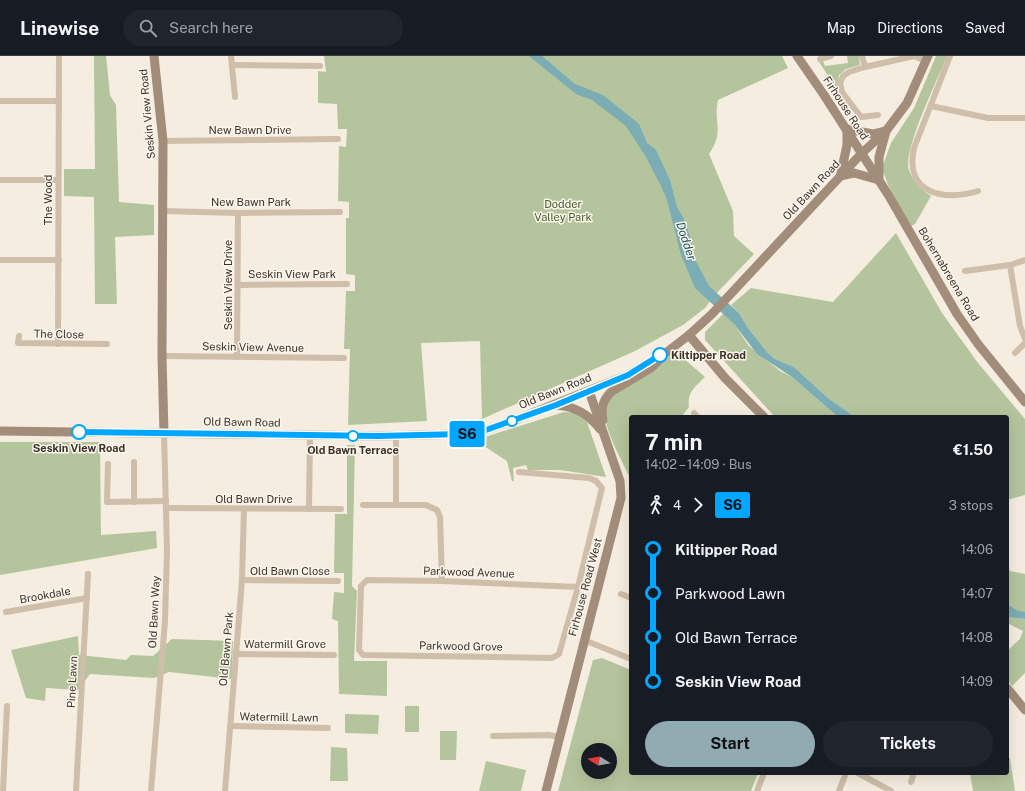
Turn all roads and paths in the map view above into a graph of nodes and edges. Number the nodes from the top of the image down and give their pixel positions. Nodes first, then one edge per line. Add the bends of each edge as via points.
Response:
1 (59, 56) edge
2 (154, 56) edge
3 (231, 56) edge
4 (797, 56) edge
5 (831, 56) edge
6 (862, 56) edge
7 (914, 56) edge
8 (950, 56) edge
9 (820, 58) dead end
10 (927, 58) edge
11 (232, 65) junction
12 (320, 66) dead end
13 (865, 67) junction
14 (235, 97) dead end
15 (0, 101) edge
16 (59, 101) junction
17 (931, 106) junction
18 (878, 115) dead end
19 (1025, 118) edge
20 (846, 129) junction
21 (886, 131) junction
22 (338, 140) dead end
23 (163, 141) junction
24 (862, 153) junction
25 (840, 176) junction
26 (0, 180) edge
27 (58, 180) junction
28 (879, 180) junction
29 (978, 191) dead end
30 (163, 211) junction
31 (340, 212) dead end
32 (238, 213) junction
33 (0, 260) edge
34 (59, 260) junction
35 (1025, 260) edge
36 (1010, 264) junction
37 (964, 271) dead end
38 (347, 284) dead end
39 (238, 285) junction
40 (689, 335) junction
41 (18, 336) dead end
42 (1025, 339) edge
43 (1025, 343) edge
44 (58, 344) junction
45 (107, 344) dead end
46 (667, 352) junction
47 (1015, 353) dead end
48 (162, 356) junction
49 (237, 357) junction
50 (344, 358) dead end
51 (589, 391) junction
52 (1025, 402) edge
53 (556, 405) junction
54 (762, 415) edge
55 (0, 431) edge
56 (164, 433) junction
57 (310, 435) junction
58 (604, 435) junction
59 (396, 436) junction
60 (134, 462) dead end
61 (108, 464) dead end
62 (519, 472) dead end
63 (166, 501) junction
64 (134, 502) junction
65 (396, 504) junction
66 (363, 505) dead end
67 (167, 508) junction
68 (309, 508) junction
69 (244, 509) junction
70 (341, 509) dead end
71 (88, 574) dead end
72 (242, 580) junction
73 (338, 581) dead end
74 (442, 581) junction
75 (361, 586) joint
76 (578, 587) junction
77 (621, 594) dead end
78 (629, 597) edge
79 (88, 598) junction
80 (6, 612) dead end
81 (584, 640) junction
82 (236, 654) junction
83 (334, 655) dead end
84 (629, 658) edge
85 (1009, 690) edge
86 (7, 706) dead end
87 (1025, 710) edge
88 (230, 726) junction
89 (328, 728) dead end
90 (493, 736) dead end
91 (560, 737) junction
92 (3, 744) edge
93 (763, 775) edge
94 (845, 775) edge
95 (862, 775) edge
96 (913, 775) edge
97 (911, 782) dead end
98 (3, 791) edge
99 (76, 791) edge
100 (151, 791) edge
101 (225, 791) edge
102 (546, 791) edge
103 (757, 791) edge
104 (839, 791) edge
105 (891, 791) edge

1 - 16 street, The Wood
2 - 23 main road, Seskin View Road
3 - 11 street
4 - 20 main road, Firhouse Road
5 - 9 street
6 - 13 street
7 - 10 street
7 - 13 street
8 - 17 street
10 - 21 main road via 907,103
11 - 12 street
11 - 14 street
13 - 18 street via 843,76 840,83 842,92 861,117
15 - 16 street
16 - 27 street, The Wood
17 - 19 street via 988,118
17 - 29 street via 912,158 913,169 918,179 931,192 942,196 965,195
20 - 21 main road via 873,134
20 - 24 main road, Firhouse Road
20 - 25 main road via 847,145
21 - 24 main road, Old Bawn Road
21 - 28 main road via 879,157
22 - 23 street, New Bawn Drive
23 - 30 main road, Seskin View Road
24 - 25 main road, Old Bawn Road
24 - 28 main road, Bohernabreena Road
25 - 28 main road via 854,173
25 - 40 main road, Old Bawn Road via 712,314
26 - 27 street
27 - 34 street, The Wood
28 - 52 main road, Bohernabreena Road via 957,314
30 - 32 street, New Bawn Park
30 - 48 main road, Seskin View Road
31 - 32 street, New Bawn Park
32 - 39 street, Seskin View Drive
33 - 34 street
34 - 44 street, The Wood
35 - 36 street
36 - 37 street
36 - 42 street via 1020,326
38 - 39 street, Seskin View Park
39 - 49 street, Seskin View Drive
40 - 46 main road, Old Bawn Road
40 - 54 main road via 724,378
41 - 44 street, The Close via 18,343
43 - 47 street
44 - 45 street, The Close
46 - 51 main road, Old Bawn Road via 628,375
46 - 58 main road via 651,368 607,396 602,410
48 - 49 street, Seskin View Avenue
48 - 56 main road, Seskin View Road
49 - 50 street, Seskin View Avenue
51 - 53 main road, Old Bawn Road
51 - 58 main road, Firhouse Road West
53 - 58 main road via 578,410 590,417
53 - 59 main road, Old Bawn Road via 486,430 463,434
55 - 56 main road, Old Bawn Road
56 - 57 main road, Old Bawn Road
56 - 63 street, Old Bawn Way
57 - 59 main road, Old Bawn Road
57 - 68 street
58 - 81 main road, Firhouse Road West via 620,481 620,498
59 - 65 street
60 - 64 street
61 - 64 street via 107,502
62 - 76 street via 589,478 602,488
63 - 64 street
63 - 67 street, Old Bawn Way
65 - 66 street
65 - 74 street via 426,505 437,510 440,517
67 - 69 street, Old Bawn Drive
67 - 100 street, Old Bawn Way via 164,621
68 - 69 street, Old Bawn Drive
68 - 70 street, Old Bawn Drive
69 - 72 street, Old Bawn Park
71 - 79 street, Pine Lawn
72 - 73 street, Old Bawn Close
72 - 82 street, Old Bawn Park
74 - 75 street, Parkwood Avenue via 367,580
74 - 76 street, Parkwood Avenue
75 - 76 street, Parkwood Grove via 359,650 363,655 543,658 552,658 558,654
77 - 78 street
79 - 80 street, Brookdale
79 - 99 street, Pine Lawn
81 - 84 street
81 - 91 main road, Firhouse Road West
82 - 83 street, Watermill Grove
82 - 88 street, Old Bawn Park
85 - 87 main road
86 - 92 street
88 - 89 street, Watermill Lawn
88 - 101 street, Old Bawn Park
90 - 91 street
91 - 102 main road, Firhouse Road West
92 - 98 street
93 - 103 street
94 - 104 street
95 - 105 street
96 - 97 street

